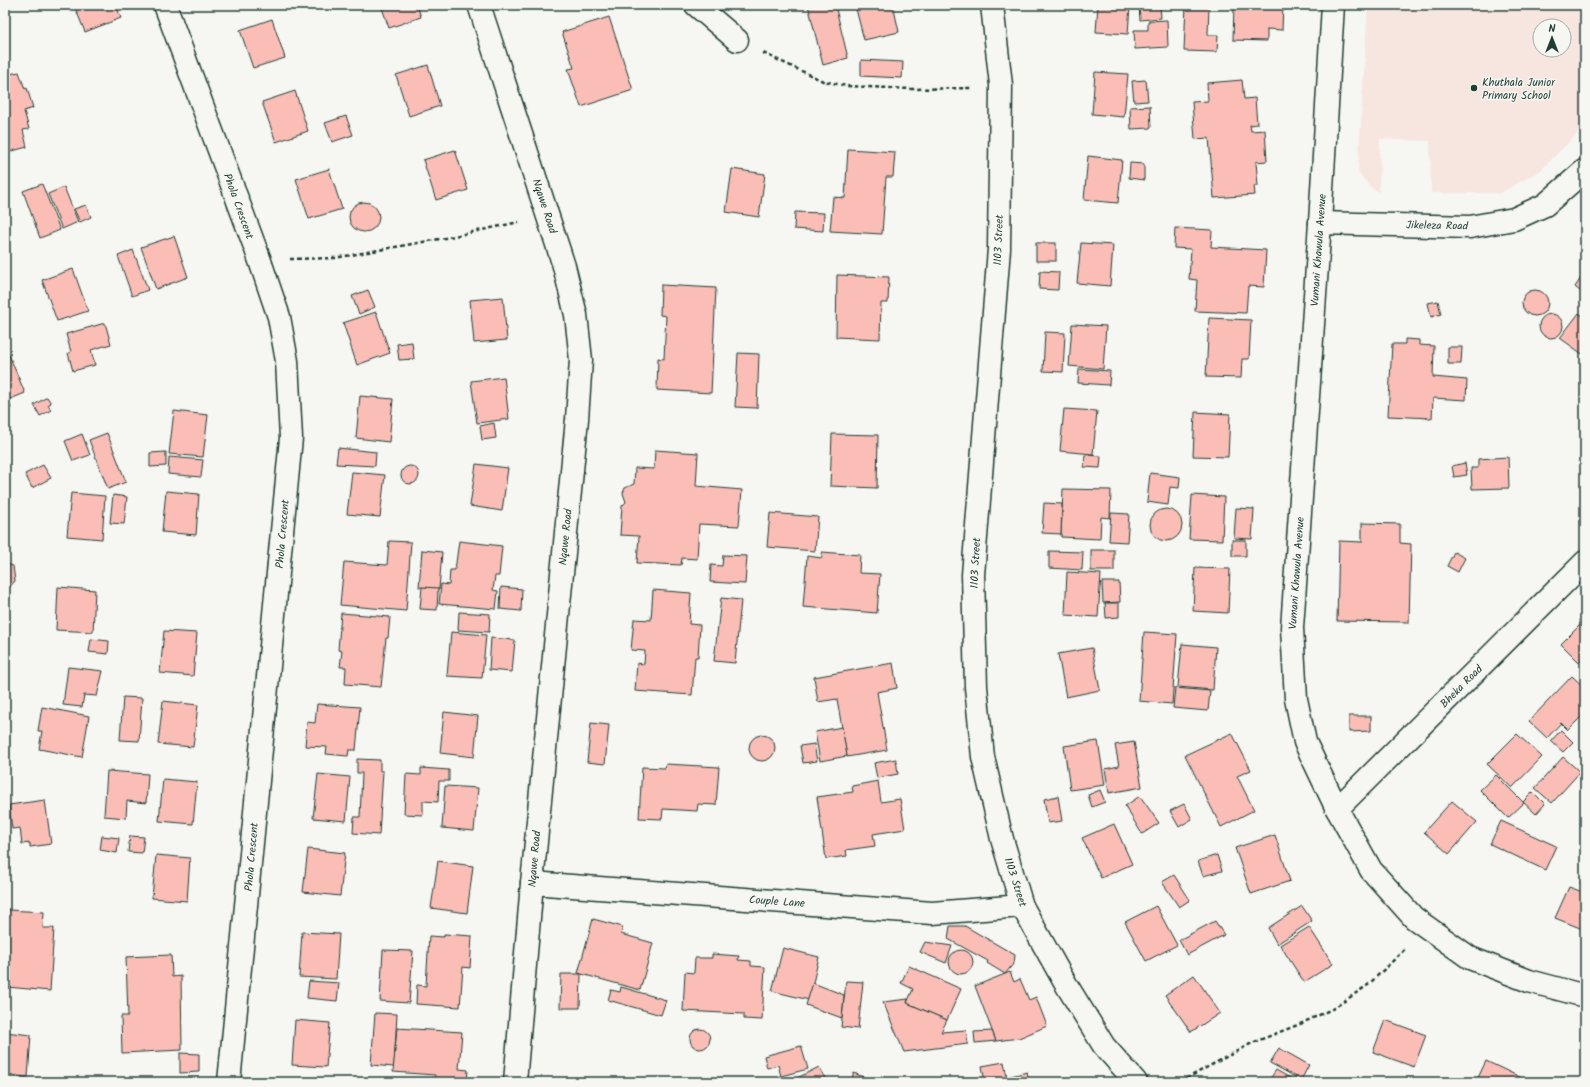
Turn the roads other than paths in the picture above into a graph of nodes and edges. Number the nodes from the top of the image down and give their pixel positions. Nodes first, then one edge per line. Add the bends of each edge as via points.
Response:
1 (164, 5) edge
2 (479, 5) edge
3 (696, 5) edge
4 (992, 5) edge
5 (1333, 5) edge
6 (737, 40) road end
7 (1585, 170) edge
8 (1320, 223) junction
9 (1585, 562) edge
10 (1337, 809) junction
11 (532, 883) junction
12 (1022, 906) junction
13 (1585, 996) edge
14 (229, 1082) edge
15 (515, 1082) edge
16 (1136, 1082) edge

1 - 14 street, Phola Crescent via 279,317 285,354 291,438
2 - 11 street, Nqawe Road via 564,266 576,315 581,360
3 - 6 street
4 - 12 street, 1103 Street via 1001,85 999,249 974,567 974,634 983,757 1002,839
5 - 8 street, Vumani Khawula Avenue
7 - 8 street, Jikeleza Road via 1545,205 1514,219 1470,227
8 - 10 street, Vumani Khawula Avenue via 1292,628 1296,699 1305,742
9 - 10 street, Bheka Road
10 - 13 street, Vumani Khawula Avenue via 1370,870 1414,918 1470,958 1529,981
11 - 12 street, Couple Lane via 932,913
11 - 15 street, Nqawe Road
12 - 16 street, 1103 Street via 1104,1046

